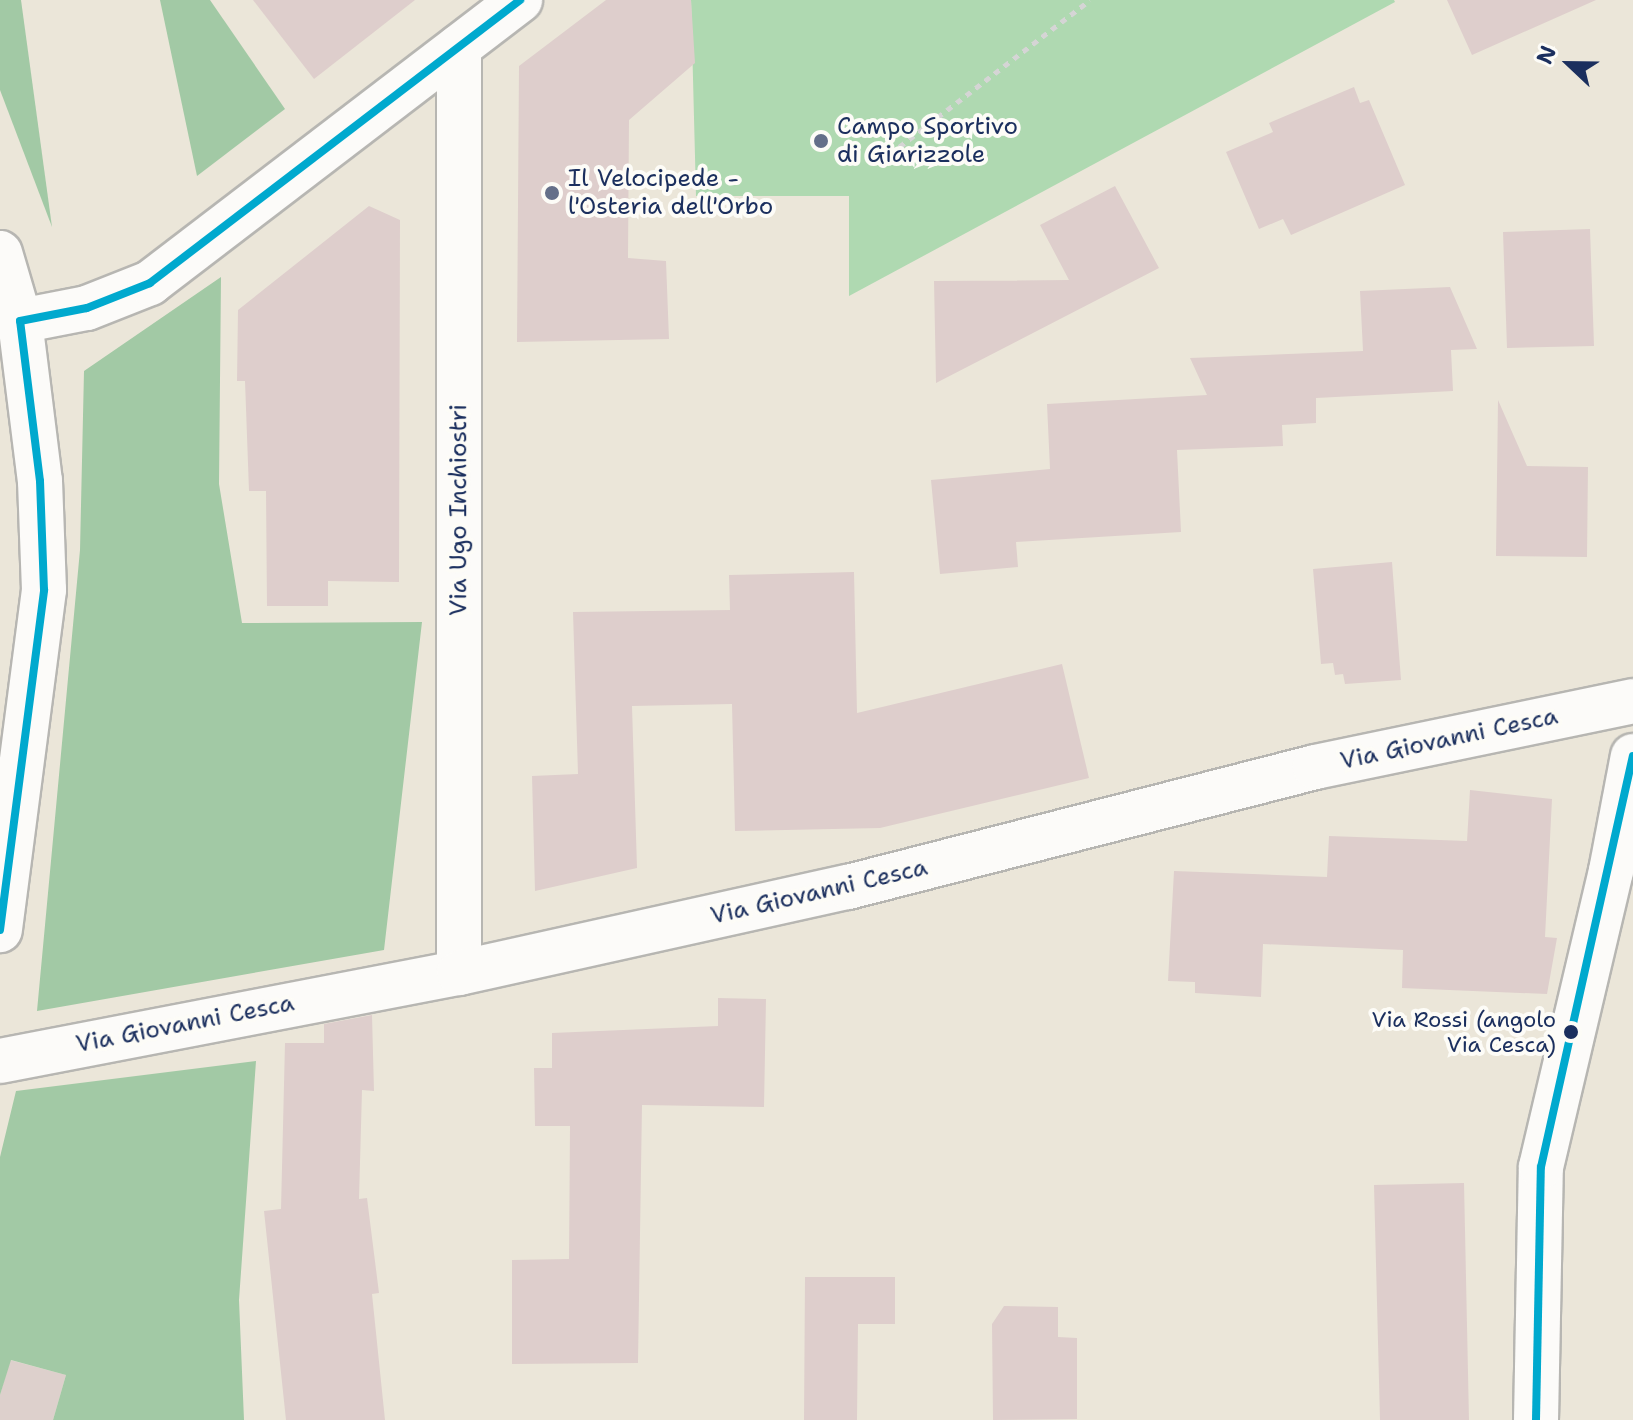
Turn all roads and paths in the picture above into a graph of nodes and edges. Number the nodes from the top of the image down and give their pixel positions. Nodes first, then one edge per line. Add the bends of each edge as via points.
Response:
1 (520, 0) edge
2 (1090, 0) edge
3 (459, 47) junction
4 (890, 154) dead end
5 (0, 253) edge
6 (20, 321) junction
7 (1633, 701) edge
8 (1633, 756) edge
9 (0, 930) edge
10 (459, 973) junction
11 (0, 1061) edge
12 (1536, 1420) edge

1 - 3 street
2 - 4 path
3 - 6 street via 150,283 87,308
3 - 10 street, Via Ugo Inchiostri
5 - 6 street
6 - 9 street via 40,481 44,590
7 - 10 street, Via Giovanni Cesca via 1315,767 848,887
8 - 12 street via 1541,1167
10 - 11 street, Via Giovanni Cesca

